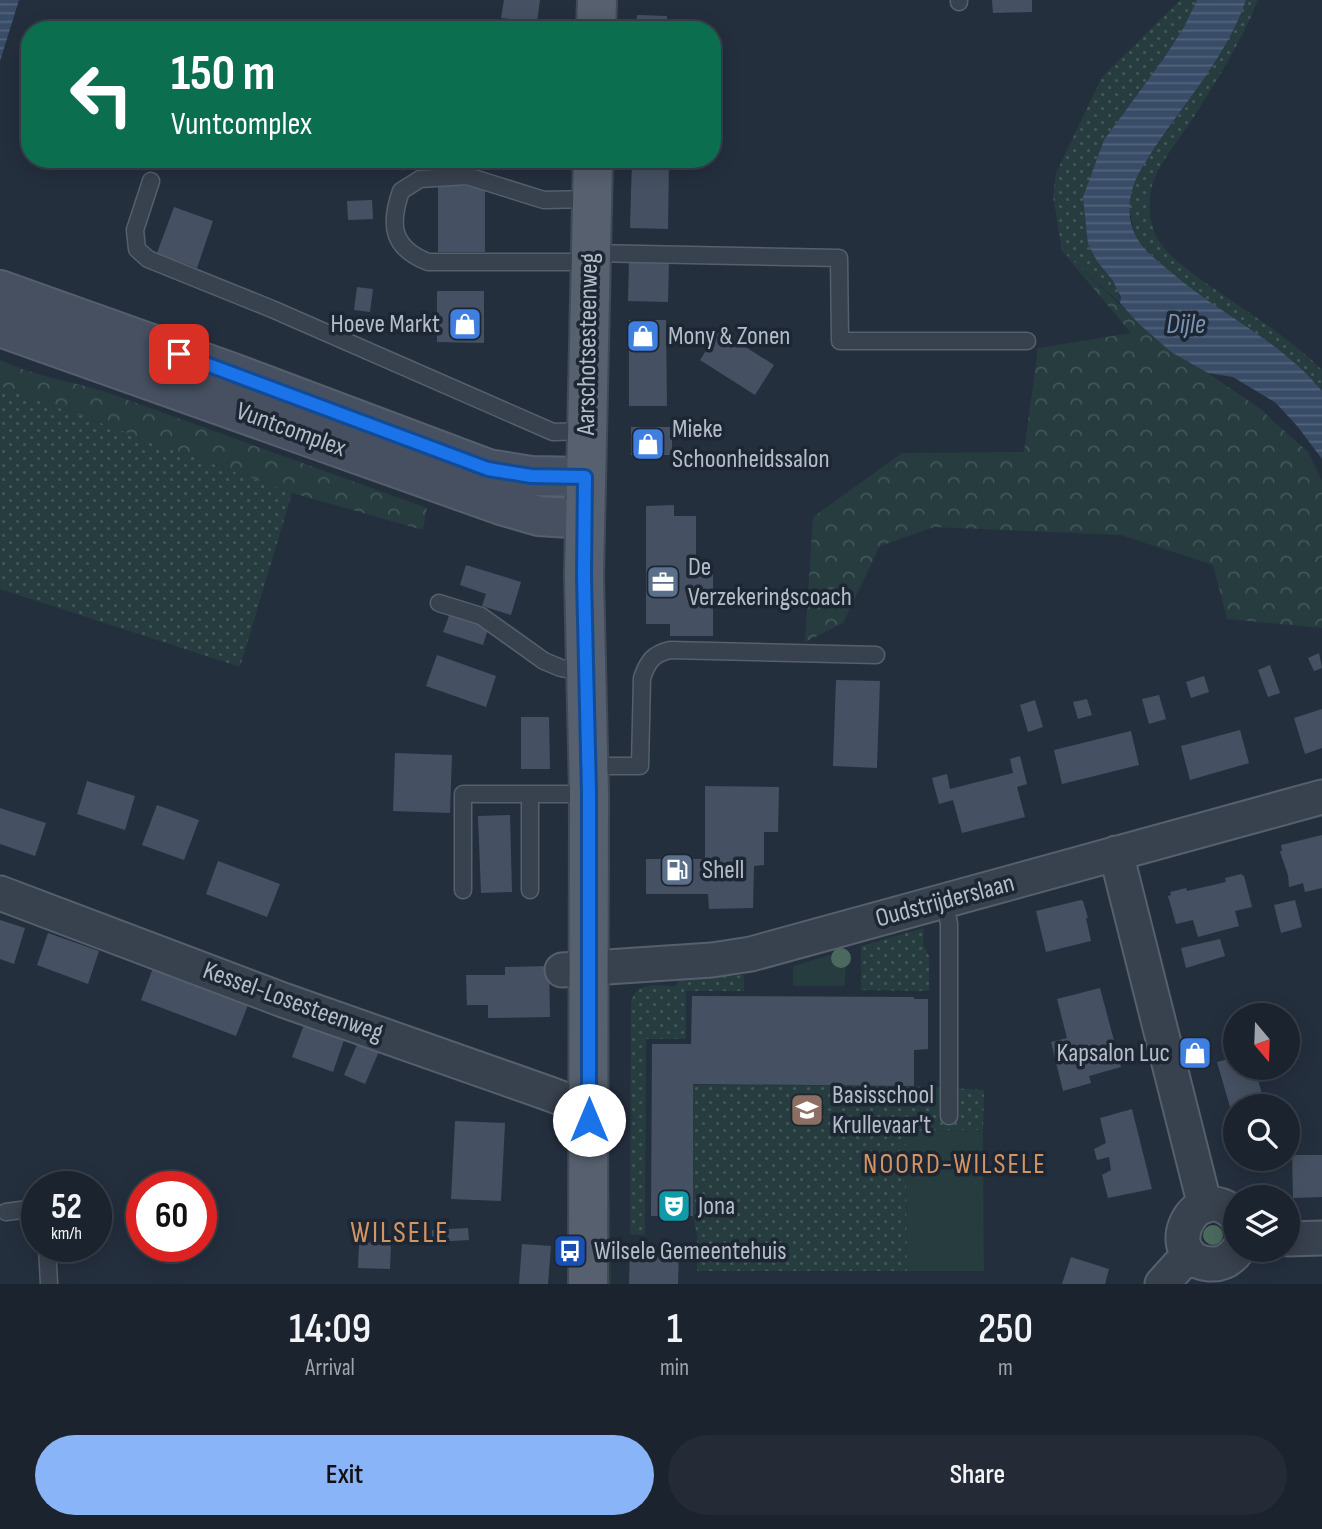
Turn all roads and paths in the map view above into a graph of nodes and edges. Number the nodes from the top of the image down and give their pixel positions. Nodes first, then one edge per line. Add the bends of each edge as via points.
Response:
1 (597, 0) edge
2 (596, 21) edge
3 (593, 168) edge
4 (151, 181) dead end
5 (592, 200) junction
6 (590, 258) junction
7 (0, 290) edge
8 (0, 327) edge
9 (1027, 341) dead end
10 (586, 431) junction
11 (585, 477) junction
12 (585, 519) junction
13 (439, 603) dead end
14 (876, 655) dead end
15 (587, 673) junction
16 (589, 780) junction
17 (530, 794) junction
18 (1322, 797) edge
19 (1116, 853) junction
20 (463, 890) dead end
21 (530, 890) dead end
22 (0, 893) edge
23 (945, 901) junction
24 (575, 969) junction
25 (589, 1101) junction
26 (949, 1116) dead end
27 (21, 1210) edge
28 (1220, 1211) edge
29 (6, 1212) dead end
30 (1322, 1238) edge
31 (1300, 1239) edge
32 (1189, 1254) junction
33 (48, 1262) edge
34 (1225, 1262) edge
35 (49, 1284) edge
36 (588, 1284) edge
37 (1162, 1284) edge

1 - 2 main road
3 - 5 main road, Aarschotsesteenweg
4 - 10 lane via 135,230 137,249 148,259 554,432
5 - 6 main road, Aarschotsesteenweg
5 - 6 lane via 544,200 467,176 420,180 401,191 393,221 396,236 409,255 428,262
6 - 9 lane via 838,258 840,341
6 - 10 main road, Aarschotsesteenweg
7 - 11 main road, Vuntcomplex via 488,469
8 - 12 main road, Vuntcomplex via 502,505 539,516
10 - 11 main road, Aarschotsesteenweg
11 - 12 main road, Aarschotsesteenweg
12 - 15 main road, Aarschotsesteenweg
13 - 15 lane via 481,616 555,666
14 - 16 lane via 657,653 642,678 640,766
15 - 16 main road, Aarschotsesteenweg
16 - 17 lane
16 - 24 main road, Aarschotsesteenweg
17 - 20 lane via 463,794
17 - 21 lane
18 - 19 street, Oudstrijderslaan
19 - 23 street, Oudstrijderslaan
19 - 28 street
22 - 25 street, Kessel-Losesteenweg via 537,1090 571,1101
23 - 24 street, Oudstrijderslaan via 751,954
23 - 26 lane via 949,924
24 - 25 main road, Aarschotsesteenweg
25 - 36 main road, Aarschotsesteenweg
27 - 29 lane
28 - 32 street via 1189,1217 1183,1235
30 - 31 street
32 - 34 street via 1197,1260
32 - 37 street
33 - 35 lane

